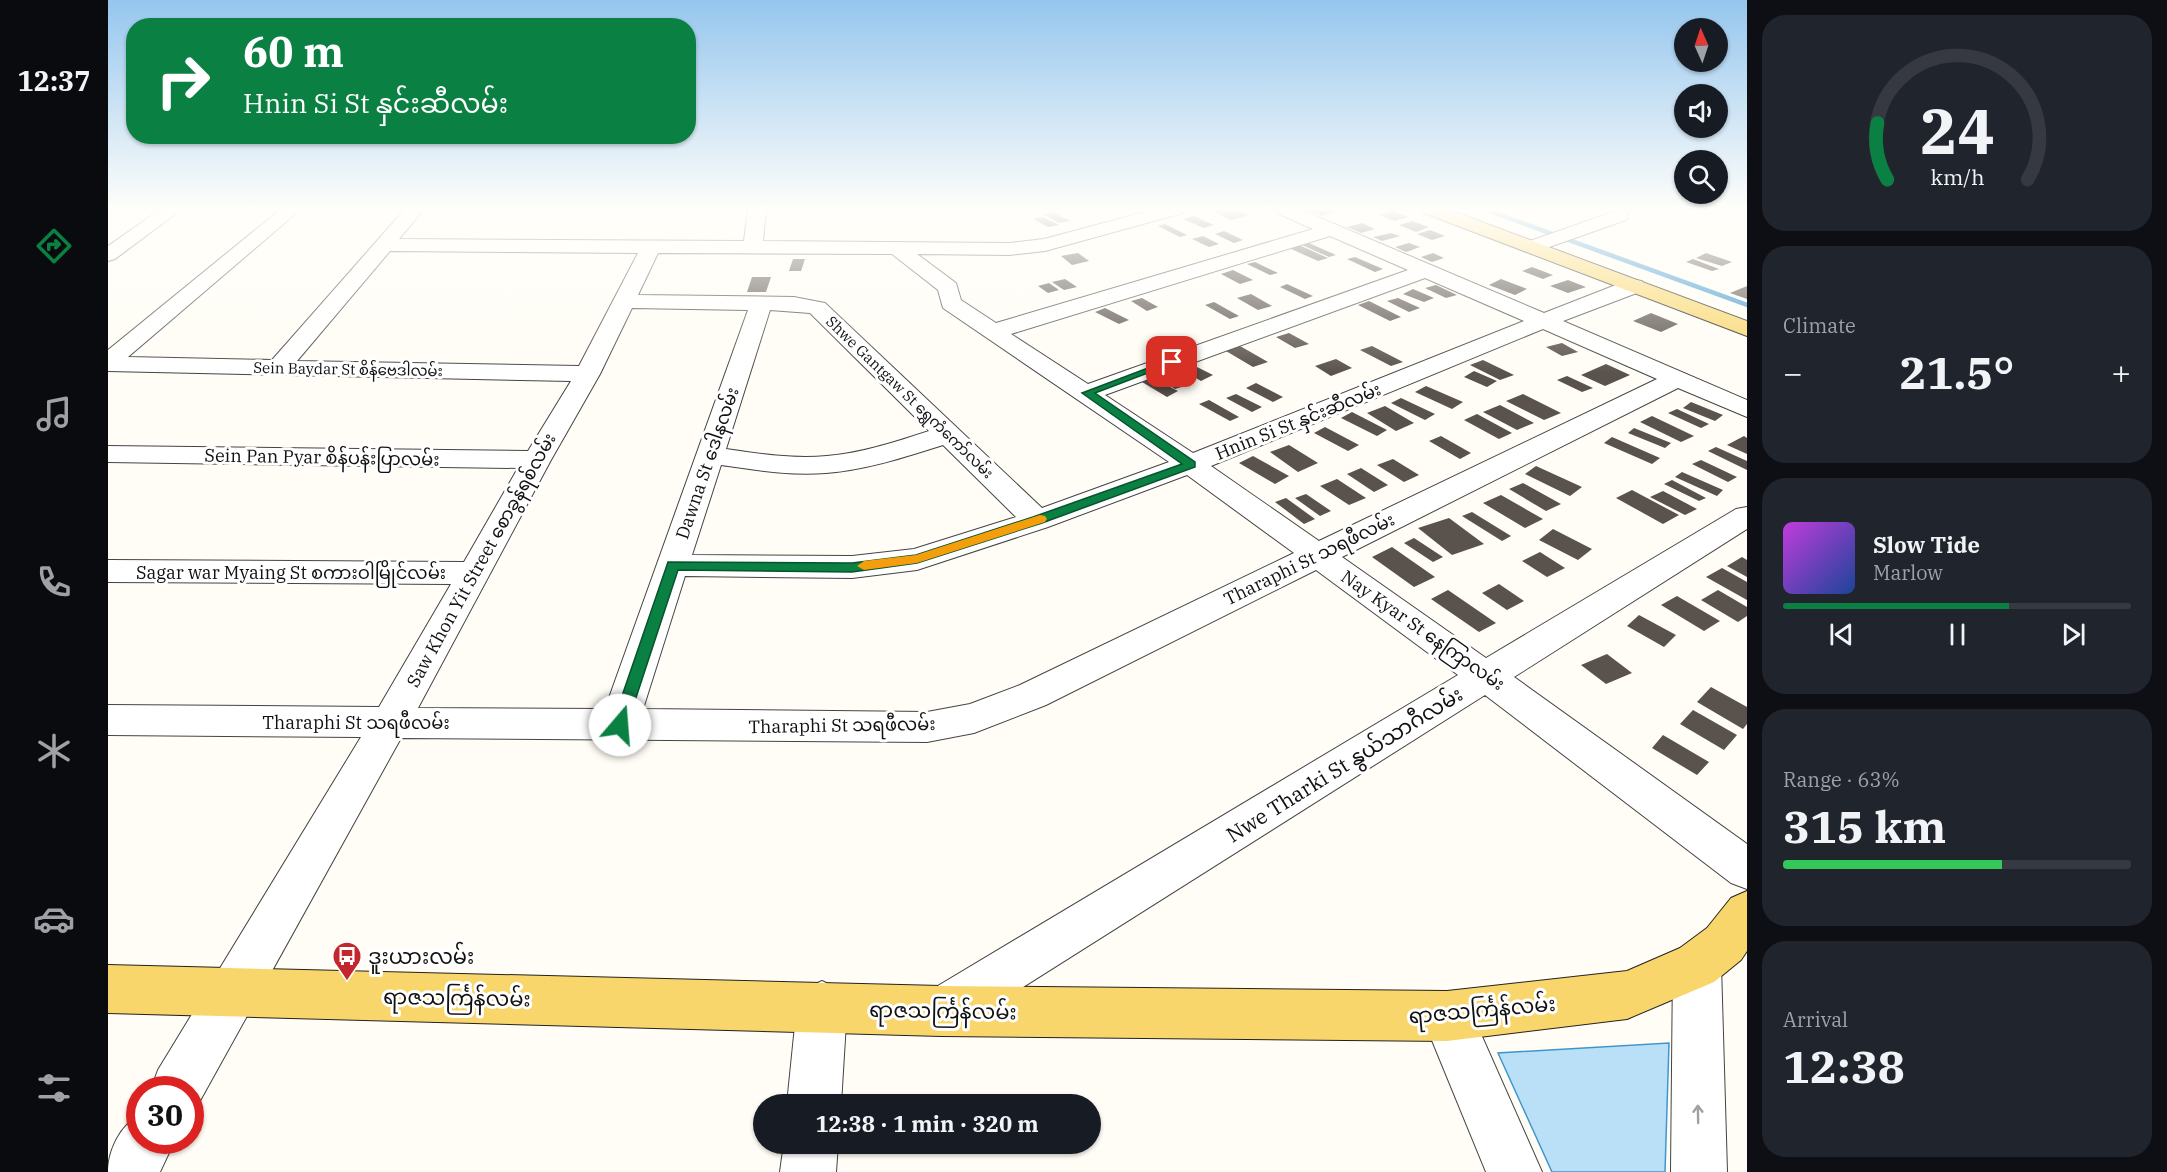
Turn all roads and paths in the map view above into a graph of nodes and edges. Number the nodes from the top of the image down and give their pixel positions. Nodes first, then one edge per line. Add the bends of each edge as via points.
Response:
1 (226, 264) edge
2 (369, 264) edge
3 (643, 264) edge
4 (916, 264) edge
5 (1217, 264) edge
6 (1412, 264) edge
7 (1575, 264) edge
8 (1427, 270) junction
9 (1634, 286) junction
10 (625, 301) junction
11 (761, 303) junction
12 (1543, 321) junction
13 (1743, 324) edge
14 (992, 332) junction
15 (108, 363) edge
16 (279, 367) junction
17 (588, 374) junction
18 (1677, 379) junction
19 (1088, 393) junction
20 (1747, 409) edge
21 (948, 434) junction
22 (108, 454) edge
23 (710, 455) junction
24 (537, 459) junction
25 (1191, 464) junction
26 (1747, 516) edge
27 (1037, 520) junction
28 (1317, 555) junction
29 (673, 566) junction
30 (108, 571) edge
31 (473, 573) junction
32 (1487, 676) junction
33 (108, 720) edge
34 (391, 721) junction
35 (620, 725) junction
36 (1747, 869) edge
37 (1747, 913) edge
38 (1697, 965) junction
39 (108, 989) edge
40 (232, 992) junction
41 (822, 1006) junction
42 (941, 1011) junction
43 (1447, 1016) junction
44 (184, 1076) edge
45 (815, 1094) edge
46 (140, 1154) edge
47 (810, 1154) edge
48 (130, 1172) edge
49 (808, 1172) edge
50 (1514, 1172) edge
51 (1699, 1172) edge

1 - 15 street
2 - 16 street
3 - 10 street, Saw Khon Yit Street စောခွန်ရစ်လမ်း
4 - 14 street, Nay Kyar St နေကြာလမ်း via 948,288 951,303
5 - 14 street
6 - 8 street
7 - 9 main road
8 - 12 street
8 - 19 street
9 - 12 street, Hnin Si St နှင်းဆီလမ်း
9 - 13 main road
10 - 11 street, Shwe Gantgaw St ရွှေကံကော်လမ်း
10 - 17 street, Saw Khon Yit Street စောခွန်ရစ်လမ်း
11 - 21 street, Shwe Gantgaw St ရွှေကံကော်လမ်း via 817,308
11 - 23 street, Dawna St ဒေါနလမ်း
12 - 18 street
12 - 25 street, Hnin Si St နှင်းဆီလမ်း
14 - 19 street, Nay Kyar St နေကြာလမ်း
15 - 16 street, Sein Baydar St စိန်ဗေဒါလမ်း
16 - 17 street, Sein Baydar St စိန်ဗေဒါလမ်း
17 - 24 street, Saw Khon Yit Street စောခွန်ရစ်လမ်း
18 - 20 street
18 - 28 street, Tharaphi St သရဖီလမ်း
19 - 25 street, Nay Kyar St နေကြာလမ်း
21 - 23 street via 841,464 775,465
21 - 27 street, Shwe Gantgaw St ရွှေကံကော်လမ်း
22 - 24 street, Sein Pan Pyar စိန်ပန်းပြာလမ်း
23 - 29 street, Dawna St ဒေါနလမ်း
24 - 31 street, Saw Khon Yit Street စောခွန်ရစ်လမ်း
25 - 27 street, Hnin Si St နှင်းဆီလမ်း
25 - 28 street, Nay Kyar St နေကြာလမ်း
26 - 32 street, Nwe Tharki St နွယ်သာဂီလမ်း
27 - 29 street, Hnin Si St နှင်းဆီလမ်း via 917,559 863,566
28 - 32 street, Nay Kyar St နေကြာလမ်း
28 - 35 street, Tharaphi St သရဖီလမ်း via 1033,695 974,718 927,727
29 - 35 street, Dawna St ဒေါနလမ်း
30 - 31 street, Sagar war Myaing St စကားဝါမြိုင်လမ်း
31 - 34 street, Saw Khon Yit Street စောခွန်ရစ်လမ်း
32 - 36 street, Nay Kyar St နေကြာလမ်း
32 - 42 street, Nwe Tharki St နွယ်သာဂီလမ်း
33 - 34 street, Tharaphi St သရဖီလမ်း
34 - 35 street, Tharaphi St သရဖီလမ်း
34 - 40 street, Saw Khon Yit Street စောခွန်ရစ်လမ်း
37 - 38 main road, ရာဇသင်္ကြန်လမ်း via 1724,944
38 - 43 main road, ရာဇသင်္ကြန်လမ်း via 1627,995
51 -> 38 street
39 - 40 main road, ရာဇသင်္ကြန်လမ်း
40 - 41 main road, ရာဇသင်္ကြန်လမ်း
40 - 44 street, Saw Khon Yit Street စောခွန်ရစ်လမ်း
41 - 42 main road, ရာဇသင်္ကြန်လမ်း
41 - 45 street
42 - 43 main road, ရာဇသင်္ကြန်လမ်း
43 - 50 street
46 - 48 street
47 - 49 street

